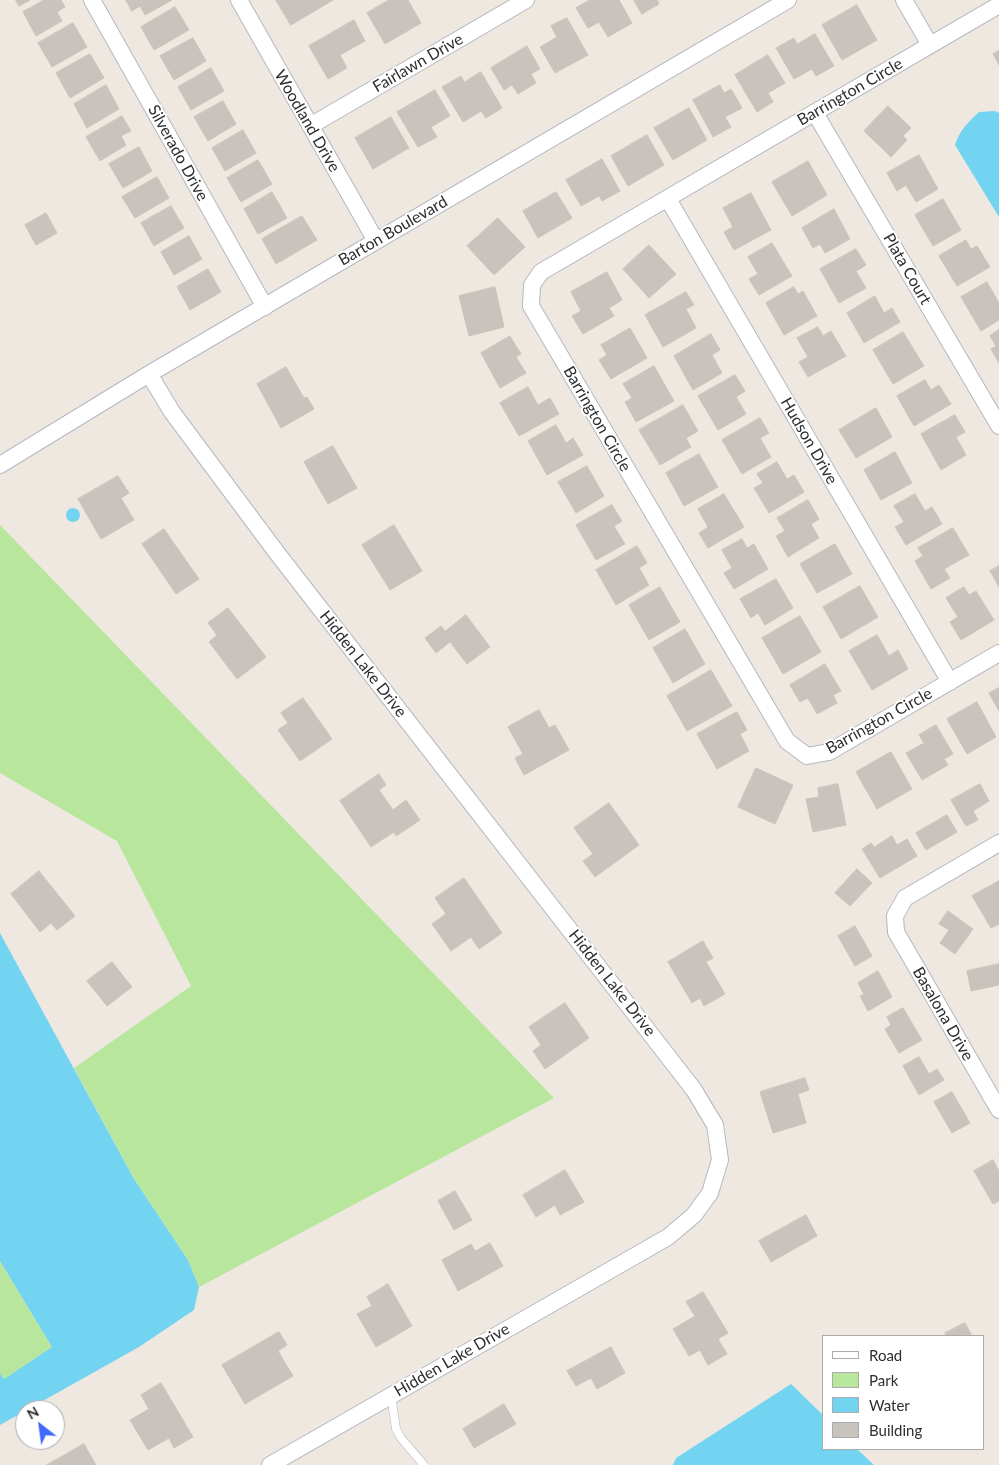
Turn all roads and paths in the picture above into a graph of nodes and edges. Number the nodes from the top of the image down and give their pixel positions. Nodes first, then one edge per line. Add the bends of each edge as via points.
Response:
1 (92, 0) edge
2 (239, 0) edge
3 (526, 0) edge
4 (788, 0) edge
5 (904, 0) edge
6 (999, 5) edge
7 (930, 45) junction
8 (815, 113) junction
9 (310, 126) junction
10 (668, 199) junction
11 (376, 241) junction
12 (265, 307) junction
13 (149, 374) junction
14 (999, 426) edge
15 (0, 465) edge
16 (999, 653) edge
17 (950, 682) junction
18 (999, 843) edge
19 (999, 1110) edge
20 (391, 1395) junction
21 (270, 1465) edge
22 (424, 1465) edge

1 - 12 street, Silverado Drive
2 - 9 street, Woodland Drive
3 - 9 street, Fairlawn Drive
4 - 11 street, Barton Boulevard
5 - 7 street
6 - 7 street, Barrington Circle
7 - 8 street, Barrington Circle
8 - 10 street, Barrington Circle
8 - 14 street, Plata Court
9 - 11 street, Woodland Drive
10 - 17 street, Hudson Drive
10 - 17 street, Barrington Circle via 541,272 532,285 532,306 787,741 807,756 829,752
11 - 12 street, Barton Boulevard
12 - 13 street, Barton Boulevard
13 - 15 street, Barton Boulevard
13 - 20 street, Hidden Lake Drive via 172,412 277,553 694,1090 714,1125 720,1160 710,1193 694,1215 668,1237
16 - 17 street, Barrington Circle
18 - 19 street, Basalona Drive via 905,898 895,916 896,932
20 - 21 street, Hidden Lake Drive
20 - 22 lane via 396,1429

